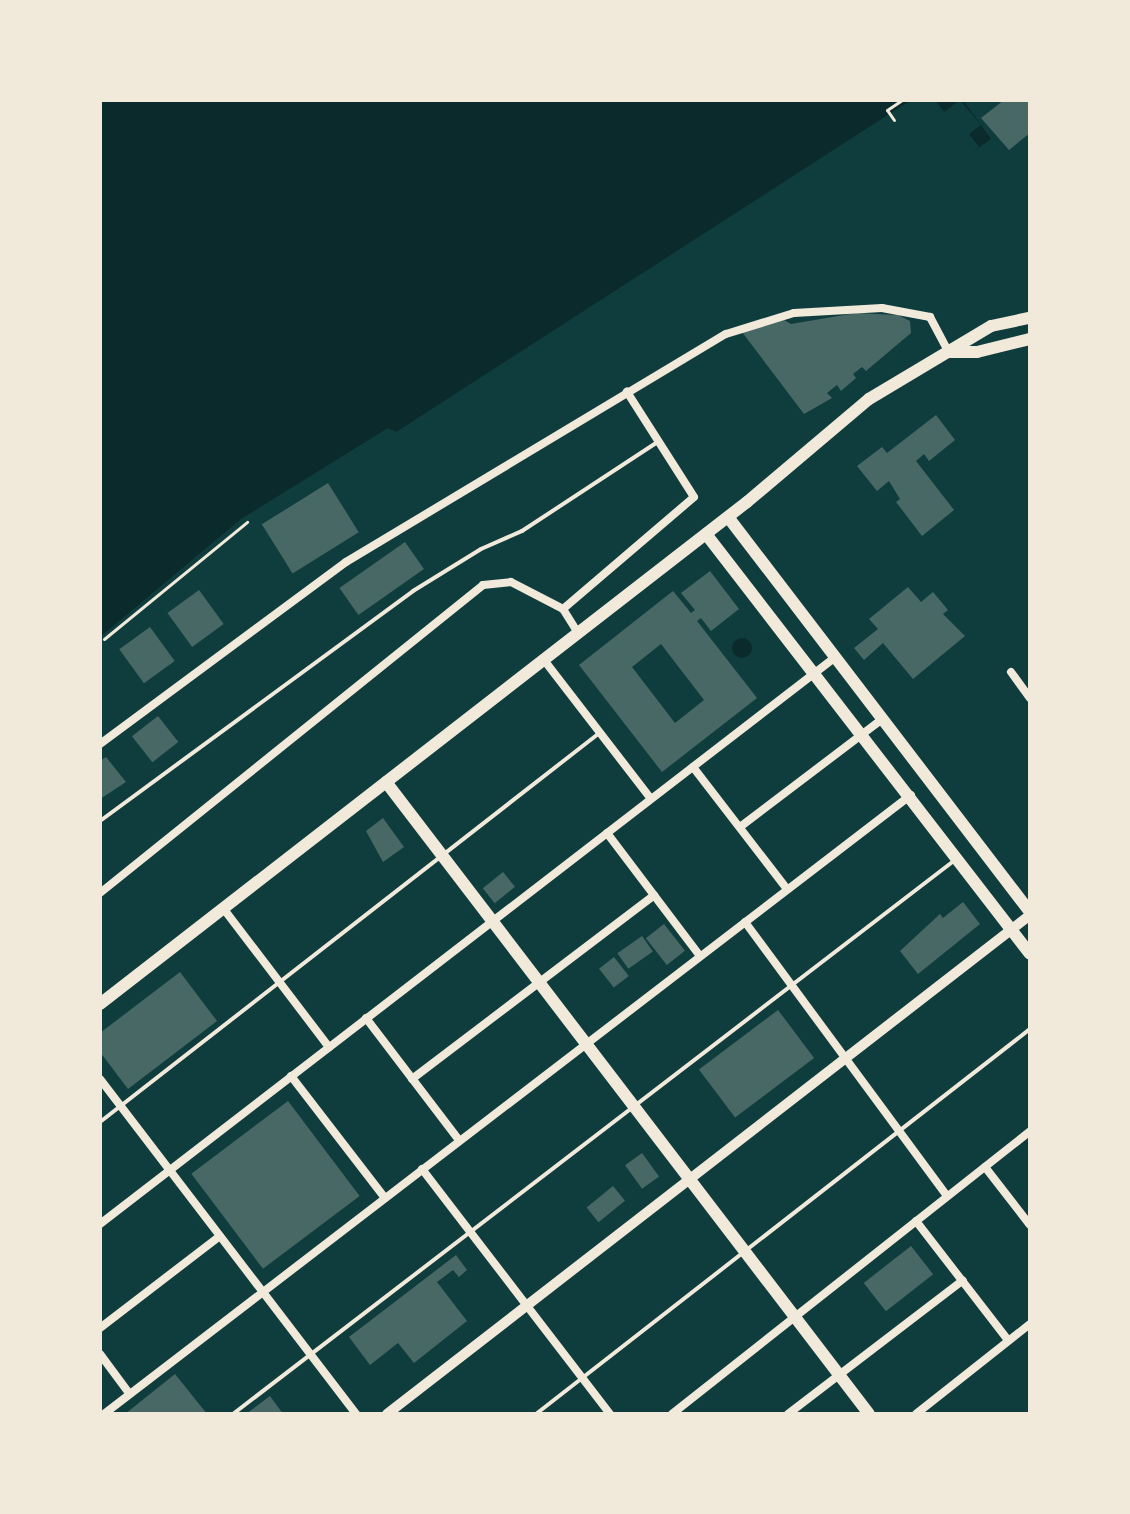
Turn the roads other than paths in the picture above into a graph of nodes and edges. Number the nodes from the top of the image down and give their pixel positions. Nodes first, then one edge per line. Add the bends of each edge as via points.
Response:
1 (1030, 318) edge
2 (1030, 339) edge
3 (949, 352) junction
4 (627, 392) junction
5 (659, 441) junction
6 (728, 517) junction
7 (706, 534) junction
8 (563, 609) junction
9 (578, 633) junction
10 (833, 659) junction
11 (544, 660) junction
12 (816, 672) junction
13 (1011, 672) dead end
14 (1030, 698) edge
15 (881, 720) junction
16 (600, 733) junction
17 (863, 733) junction
18 (100, 744) edge
19 (693, 767) junction
20 (386, 782) junction
21 (912, 794) junction
22 (651, 799) junction
23 (100, 821) edge
24 (740, 827) junction
25 (607, 833) junction
26 (442, 856) junction
27 (959, 857) junction
28 (787, 889) junction
29 (100, 893) edge
30 (654, 895) junction
31 (223, 908) junction
32 (1030, 914) edge
33 (493, 922) junction
34 (745, 922) junction
35 (1011, 929) junction
36 (1030, 954) edge
37 (700, 956) junction
38 (539, 983) junction
39 (281, 984) junction
40 (791, 987) junction
41 (100, 1004) edge
42 (366, 1018) junction
43 (1030, 1029) edge
44 (586, 1045) junction
45 (329, 1047) junction
46 (843, 1060) junction
47 (291, 1076) junction
48 (100, 1079) edge
49 (412, 1079) junction
50 (122, 1106) junction
51 (634, 1107) junction
52 (100, 1122) edge
53 (899, 1131) junction
54 (1030, 1131) edge
55 (459, 1140) junction
56 (985, 1167) junction
57 (422, 1169) junction
58 (169, 1171) junction
59 (689, 1179) junction
60 (947, 1196) junction
61 (385, 1198) junction
62 (916, 1221) junction
63 (100, 1224) edge
64 (1030, 1225) edge
65 (471, 1233) junction
66 (220, 1236) junction
67 (743, 1250) junction
68 (963, 1280) junction
69 (261, 1291) junction
70 (525, 1306) junction
71 (795, 1318) junction
72 (1030, 1324) edge
73 (100, 1328) edge
74 (1008, 1340) junction
75 (100, 1354) edge
76 (311, 1355) junction
77 (839, 1374) junction
78 (581, 1378) junction
79 (129, 1393) junction
80 (104, 1414) edge
81 (233, 1414) edge
82 (356, 1414) edge
83 (387, 1414) edge
84 (536, 1414) edge
85 (610, 1414) edge
86 (672, 1414) edge
87 (788, 1414) edge
88 (869, 1414) edge
89 (916, 1414) edge

1 - 3 main road via 991,326
2 - 3 main road via 977,352
3 - 4 street via 935,322 923,315 882,308 817,309 726,334
3 - 6 main road via 869,399
4 - 5 street
4 - 18 street via 346,562
5 - 8 street via 694,497
5 - 23 lane via 522,531 481,549 413,591
6 - 7 main road
6 - 10 main road
7 - 9 main road
7 - 12 main road
8 - 9 street
8 - 29 street via 511,582 483,585
9 - 11 main road
10 - 12 street
10 - 15 main road
11 - 16 street
11 - 20 main road
12 - 17 main road
12 - 19 street
13 - 14 street
15 - 17 street
15 - 32 main road
16 - 22 street
16 - 26 lane
17 - 21 main road
17 - 24 street
19 - 22 street
19 - 24 street
20 - 26 main road
20 - 31 main road
21 - 27 main road
21 - 28 street
22 - 25 street
24 - 28 street
25 - 30 street
25 - 33 street
26 - 33 main road
26 - 39 lane
27 - 35 main road
27 - 40 lane
28 - 34 street
30 - 37 street
30 - 38 street
31 - 39 street
31 - 41 main road
32 - 35 street
33 - 38 main road
33 - 42 street
34 - 37 street
34 - 40 street
35 - 36 main road
35 - 46 street
37 - 44 street
38 - 44 main road
38 - 49 street
39 - 45 street
39 - 50 lane
40 - 46 street
40 - 51 lane
42 - 45 street
42 - 49 street
43 - 53 lane
44 - 51 main road
44 - 55 street
45 - 47 street
46 - 53 street
46 - 59 street
47 - 58 street
47 - 61 street
48 - 50 street
49 - 55 street
50 - 52 lane
50 - 58 street
51 - 59 main road
51 - 65 lane
53 - 60 street
53 - 67 lane
54 - 56 street
55 - 57 street
56 - 60 street
56 - 64 street
57 - 61 street
57 - 65 street
58 - 63 street
58 - 66 street
59 - 67 main road
59 - 70 street
60 - 62 street
61 - 69 street
62 - 68 street
62 - 71 street
65 - 70 street
65 - 76 lane
66 - 69 street
66 - 73 street
67 - 71 main road
67 - 78 lane
68 - 74 street
68 - 77 street
69 - 76 street
69 - 79 street
70 - 78 street
70 - 83 street
71 - 77 main road
71 - 86 street
72 - 74 street
74 - 89 street
75 - 79 street
76 - 81 lane
76 - 82 street
77 - 87 street
77 - 88 main road
78 - 84 lane
78 - 85 street
79 - 80 street

